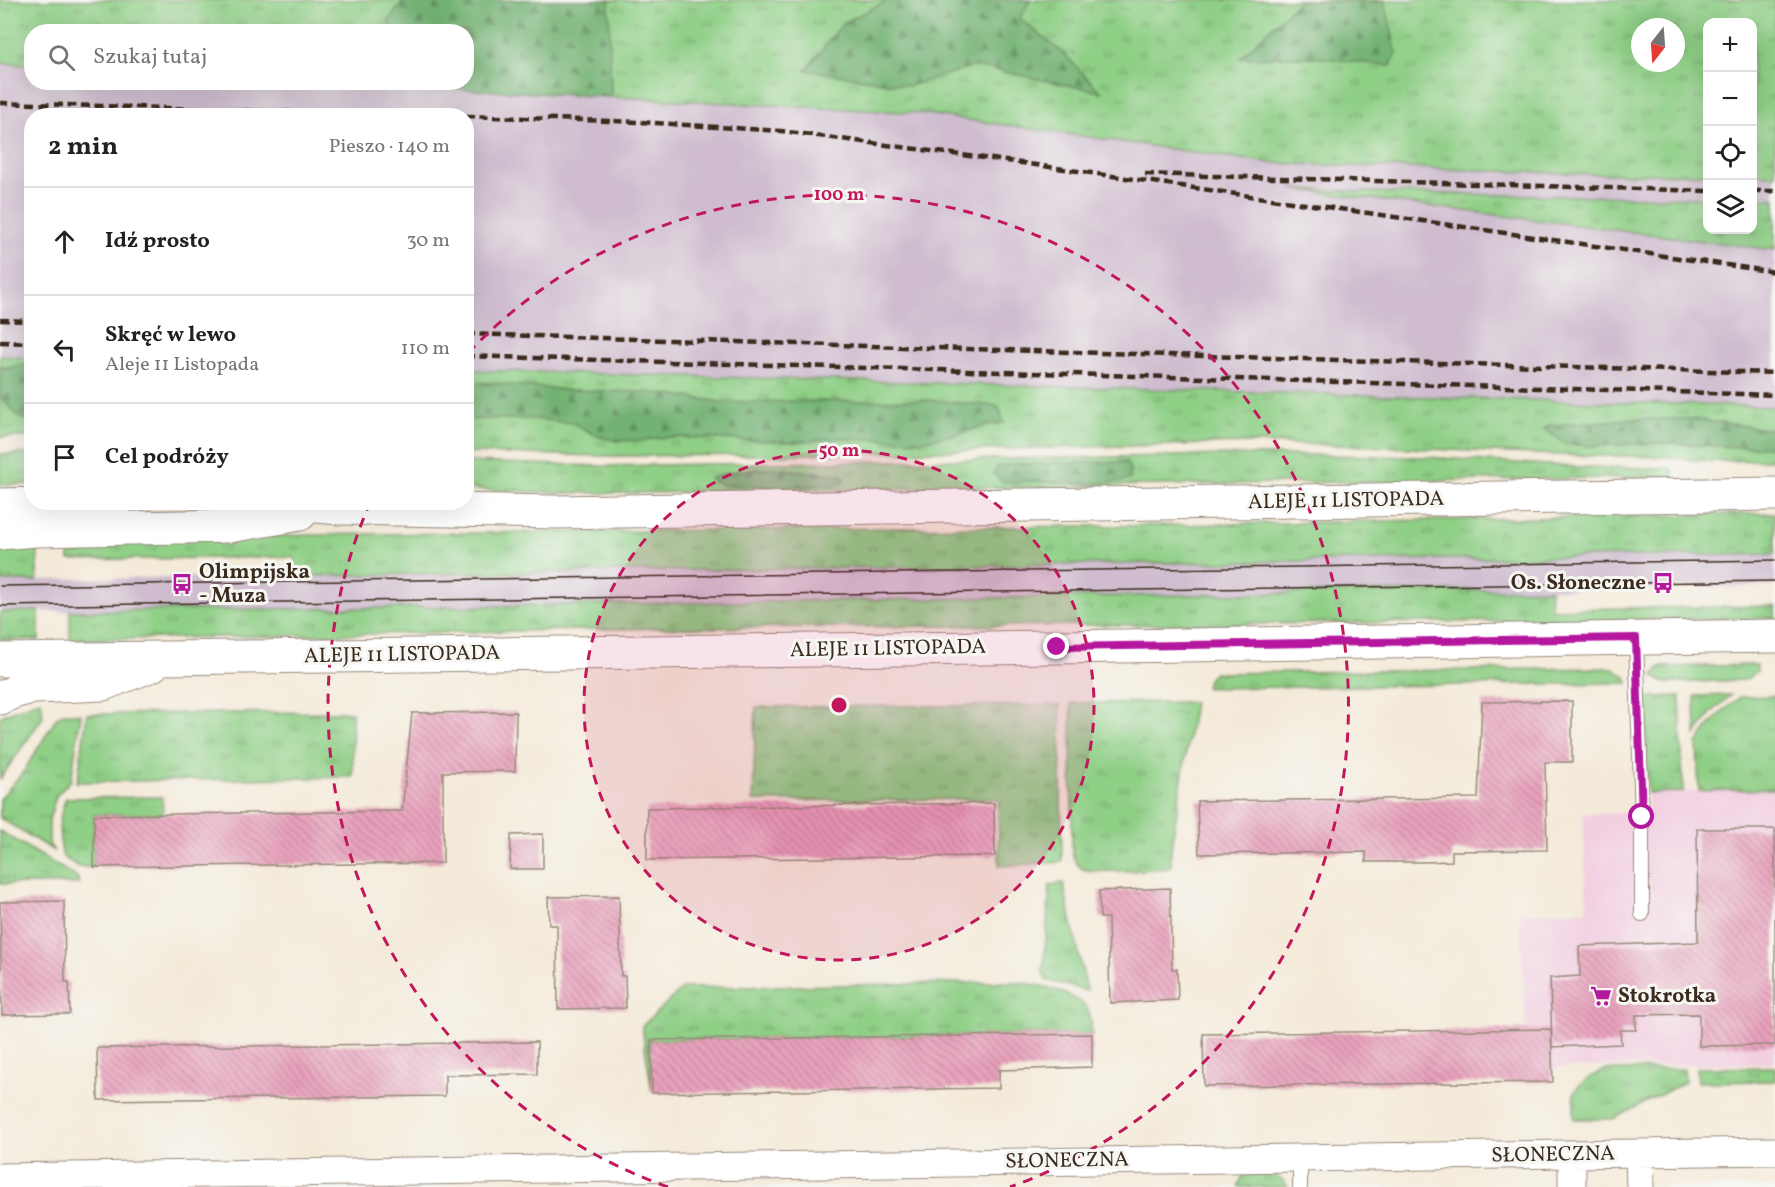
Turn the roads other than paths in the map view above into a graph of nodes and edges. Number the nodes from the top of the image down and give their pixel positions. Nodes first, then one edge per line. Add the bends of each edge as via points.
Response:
1 (1775, 494) edge
2 (0, 504) edge
3 (24, 504) edge
4 (328, 510) edge
5 (447, 510) edge
6 (0, 533) edge
7 (1775, 636) edge
8 (1636, 638) junction
9 (170, 657) junction
10 (0, 660) edge
11 (0, 698) edge
12 (1642, 914) dead end
13 (1775, 1152) edge
14 (1639, 1154) junction
15 (1572, 1155) junction
16 (1300, 1158) junction
17 (0, 1177) edge
18 (467, 1178) edge
19 (1300, 1187) edge
20 (1572, 1187) edge
21 (1640, 1187) edge

1 - 5 main road, ALEJE 11 LISTOPADA via 669,511
2 - 3 main road
4 - 6 main road via 229,526
7 - 8 main road, ALEJE 11 LISTOPADA
8 - 9 main road, ALEJE 11 LISTOPADA
8 - 12 lane
9 - 10 main road, ALEJE 11 LISTOPADA
9 - 11 main road via 103,684 34,687
13 - 14 street, SŁONECZNA
14 - 15 street, SŁONECZNA
14 - 21 street
15 - 16 street, SŁONECZNA
15 - 20 street
16 - 18 street, SŁONECZNA
16 - 19 lane
17 - 18 street, SŁONECZNA

